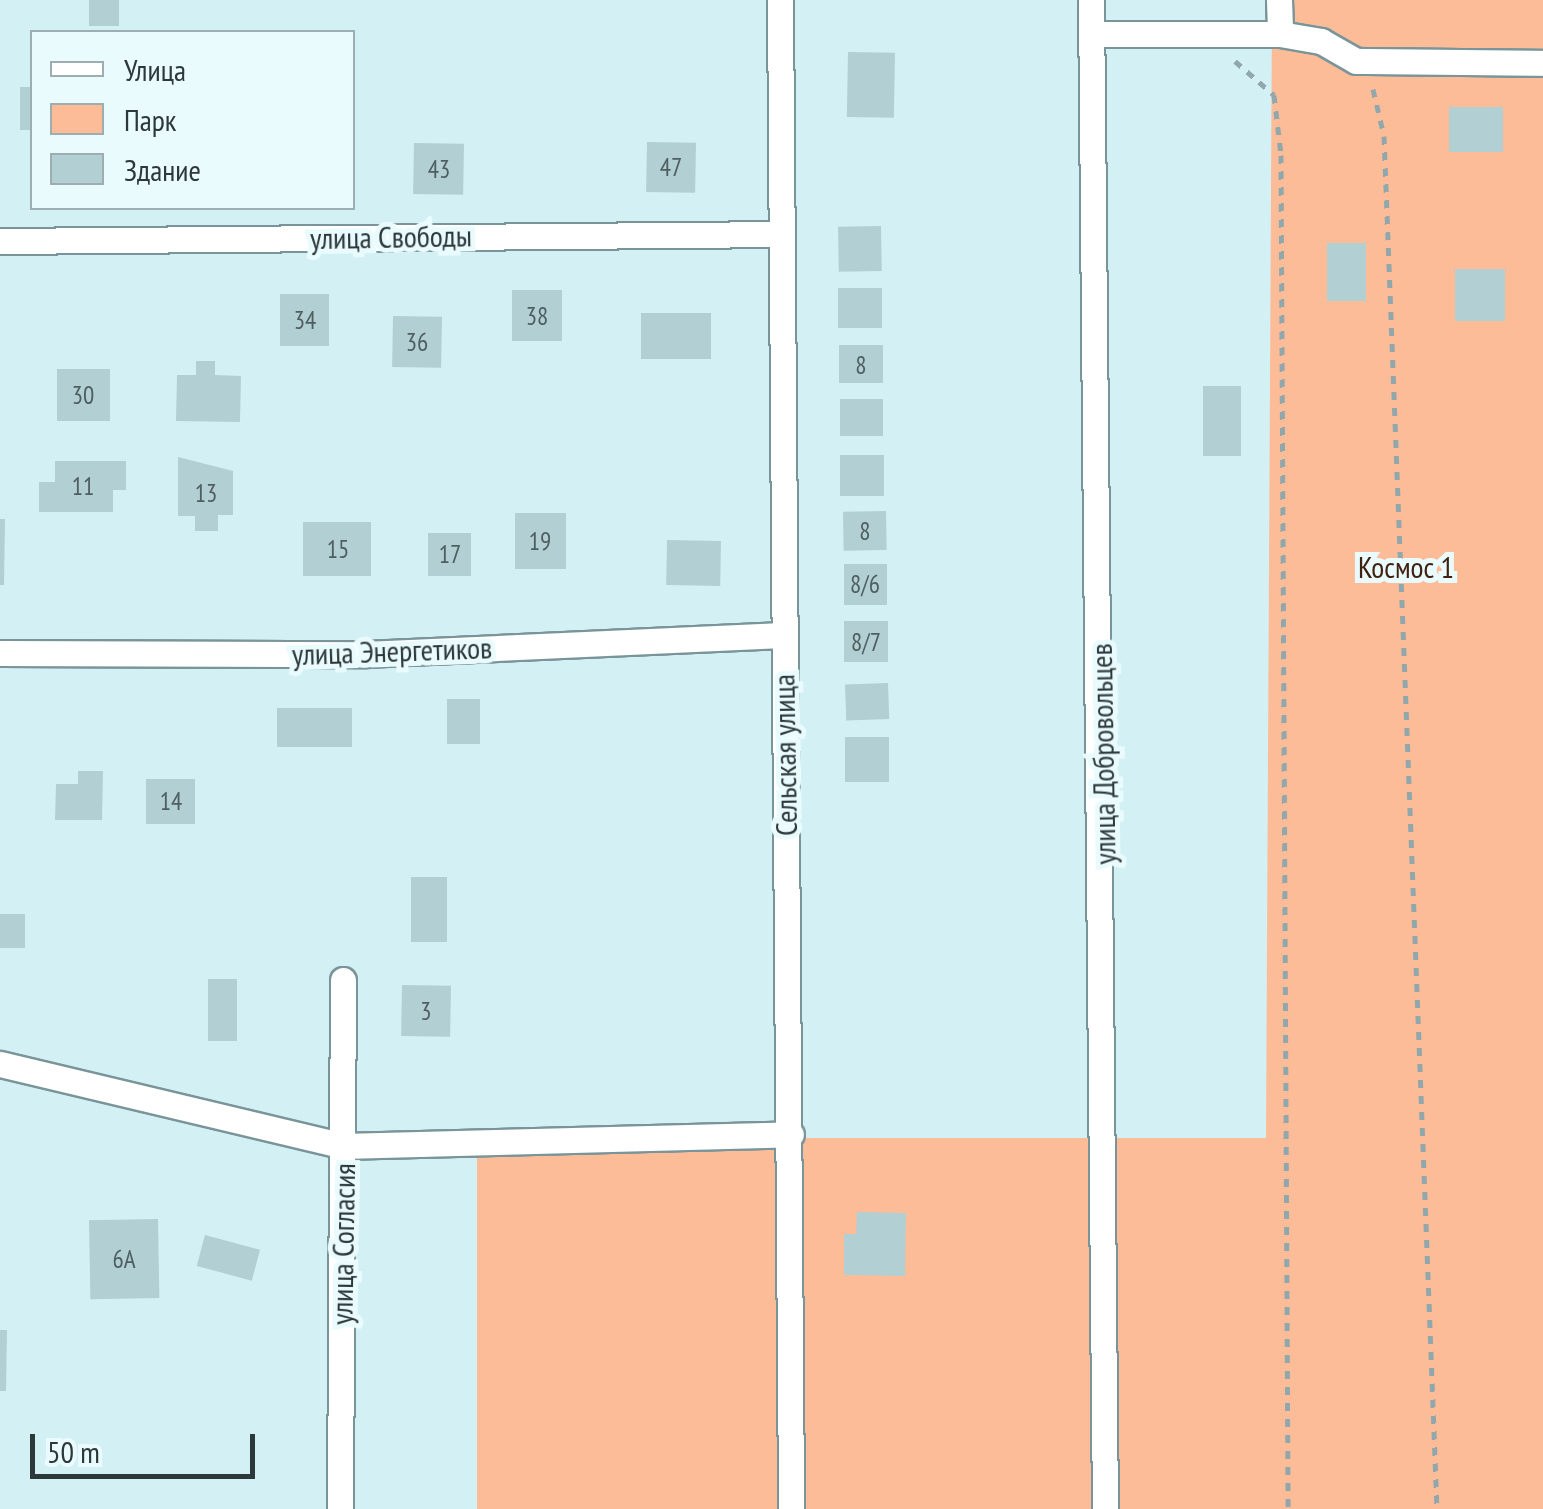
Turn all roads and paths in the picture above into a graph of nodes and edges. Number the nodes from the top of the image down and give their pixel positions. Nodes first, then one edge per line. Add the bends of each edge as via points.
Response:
1 (780, 0) edge
2 (1091, 0) edge
3 (1279, 0) edge
4 (1091, 34) junction
5 (1280, 34) junction
6 (1210, 39) junction
7 (1356, 61) junction
8 (1543, 64) edge
9 (782, 234) junction
10 (0, 241) edge
11 (783, 635) junction
12 (0, 653) edge
13 (344, 980) dead end
14 (0, 1064) edge
15 (791, 1134) junction
16 (345, 1146) junction
17 (340, 1509) edge
18 (791, 1509) edge
19 (1105, 1509) edge
20 (1288, 1509) edge
21 (1437, 1509) edge

1 - 9 street, Сельская улица
2 - 4 street, улица Добровольцев
3 - 5 street
4 - 6 street
4 - 19 street, улица Добровольцев
5 - 6 street
5 - 7 street via 1321,41
6 - 20 path via 1274,95 1281,155
7 - 8 street
7 - 21 path via 1371,77 1384,136
9 - 10 street, улица Свободы
9 - 11 street, Сельская улица
11 - 12 street, улица Энергетиков via 365,654
11 - 15 street, Сельская улица
13 - 16 street, улица Согласия
14 - 16 street
15 - 16 street
15 - 18 street, Сельская улица
16 - 17 street, улица Согласия

